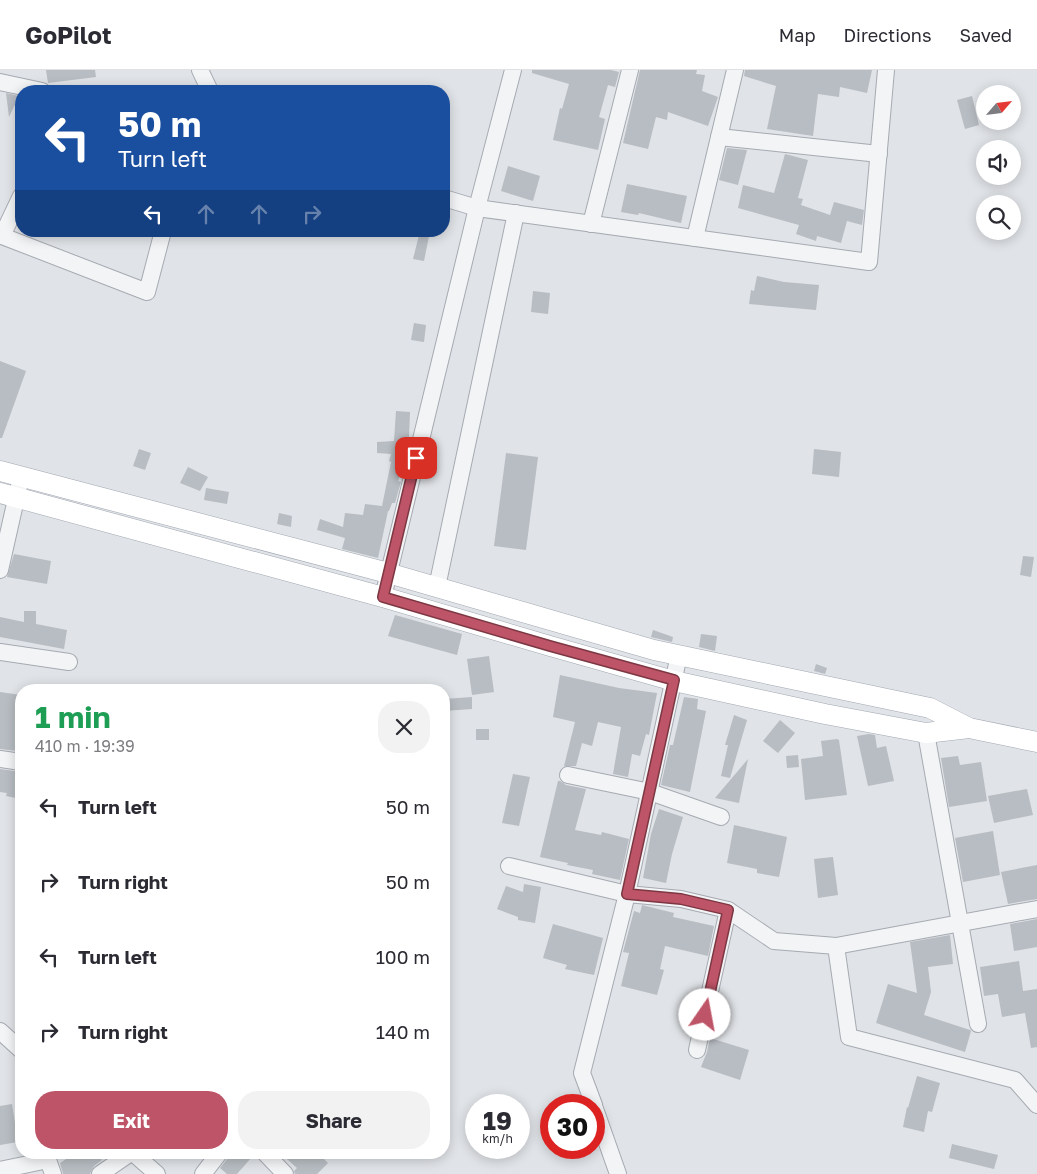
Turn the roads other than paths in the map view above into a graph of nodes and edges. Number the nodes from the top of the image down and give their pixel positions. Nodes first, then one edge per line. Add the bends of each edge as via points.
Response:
1 (200, 70) edge
2 (513, 70) edge
3 (630, 70) edge
4 (735, 70) edge
5 (886, 70) edge
6 (0, 82) edge
7 (15, 85) edge
8 (207, 85) edge
9 (719, 137) junction
10 (879, 154) junction
11 (450, 200) edge
12 (15, 208) edge
13 (477, 208) junction
14 (516, 214) junction
15 (590, 224) junction
16 (1, 235) edge
17 (161, 237) edge
18 (695, 238) junction
19 (0, 471) edge
20 (22, 476) junction
21 (8, 495) edge
22 (0, 570) edge
23 (388, 573) junction
24 (437, 587) junction
25 (383, 597) junction
26 (0, 652) edge
27 (679, 655) junction
28 (69, 662) dead end
29 (674, 680) junction
30 (969, 728) junction
31 (926, 733) junction
32 (1037, 742) edge
33 (0, 759) edge
34 (15, 761) edge
35 (568, 775) dead end
36 (650, 792) junction
37 (721, 817) dead end
38 (509, 866) dead end
39 (627, 894) junction
40 (1037, 909) edge
41 (728, 910) junction
42 (961, 923) junction
43 (836, 946) junction
44 (978, 1024) dead end
45 (0, 1031) edge
46 (15, 1045) edge
47 (697, 1050) dead end
48 (590, 1094) edge
49 (1037, 1105) edge
50 (605, 1137) edge
51 (122, 1159) edge
52 (140, 1159) edge
53 (215, 1159) edge
54 (271, 1159) edge
55 (0, 1170) edge
56 (53, 1174) edge
57 (100, 1174) edge
58 (158, 1174) edge
59 (204, 1174) edge
60 (285, 1174) edge
61 (618, 1174) edge

1 - 8 street
2 - 13 street
3 - 15 street
4 - 9 street
5 - 10 street
6 - 7 street
9 - 10 street
9 - 18 street
10 - 18 street via 869,262
11 - 13 street
12 - 16 street
13 - 14 street
13 - 23 street
14 - 15 street
14 - 24 street
15 - 18 street
16 - 17 street via 147,292
19 - 20 main road
20 - 21 street
20 - 23 main road
21 - 22 street
21 - 25 main road
23 - 24 main road
23 - 25 street
24 - 27 main road
25 - 29 main road
26 - 28 street
27 - 29 street
27 - 30 main road via 930,708
29 - 31 main road
29 - 36 street
30 - 31 main road
30 - 32 main road
31 - 42 street
33 - 34 street
35 - 36 street
36 - 37 street
36 - 39 street
38 - 39 street
39 - 41 street via 681,899
39 - 48 street via 582,1073
40 - 42 street
41 - 43 street via 774,941
41 - 47 street
42 - 43 street
42 - 44 street
43 - 49 street via 849,1036 1015,1080
45 - 46 street
50 - 61 street
51 - 57 street
52 - 58 street
53 - 59 street
54 - 60 street
55 - 56 street via 48,1160

